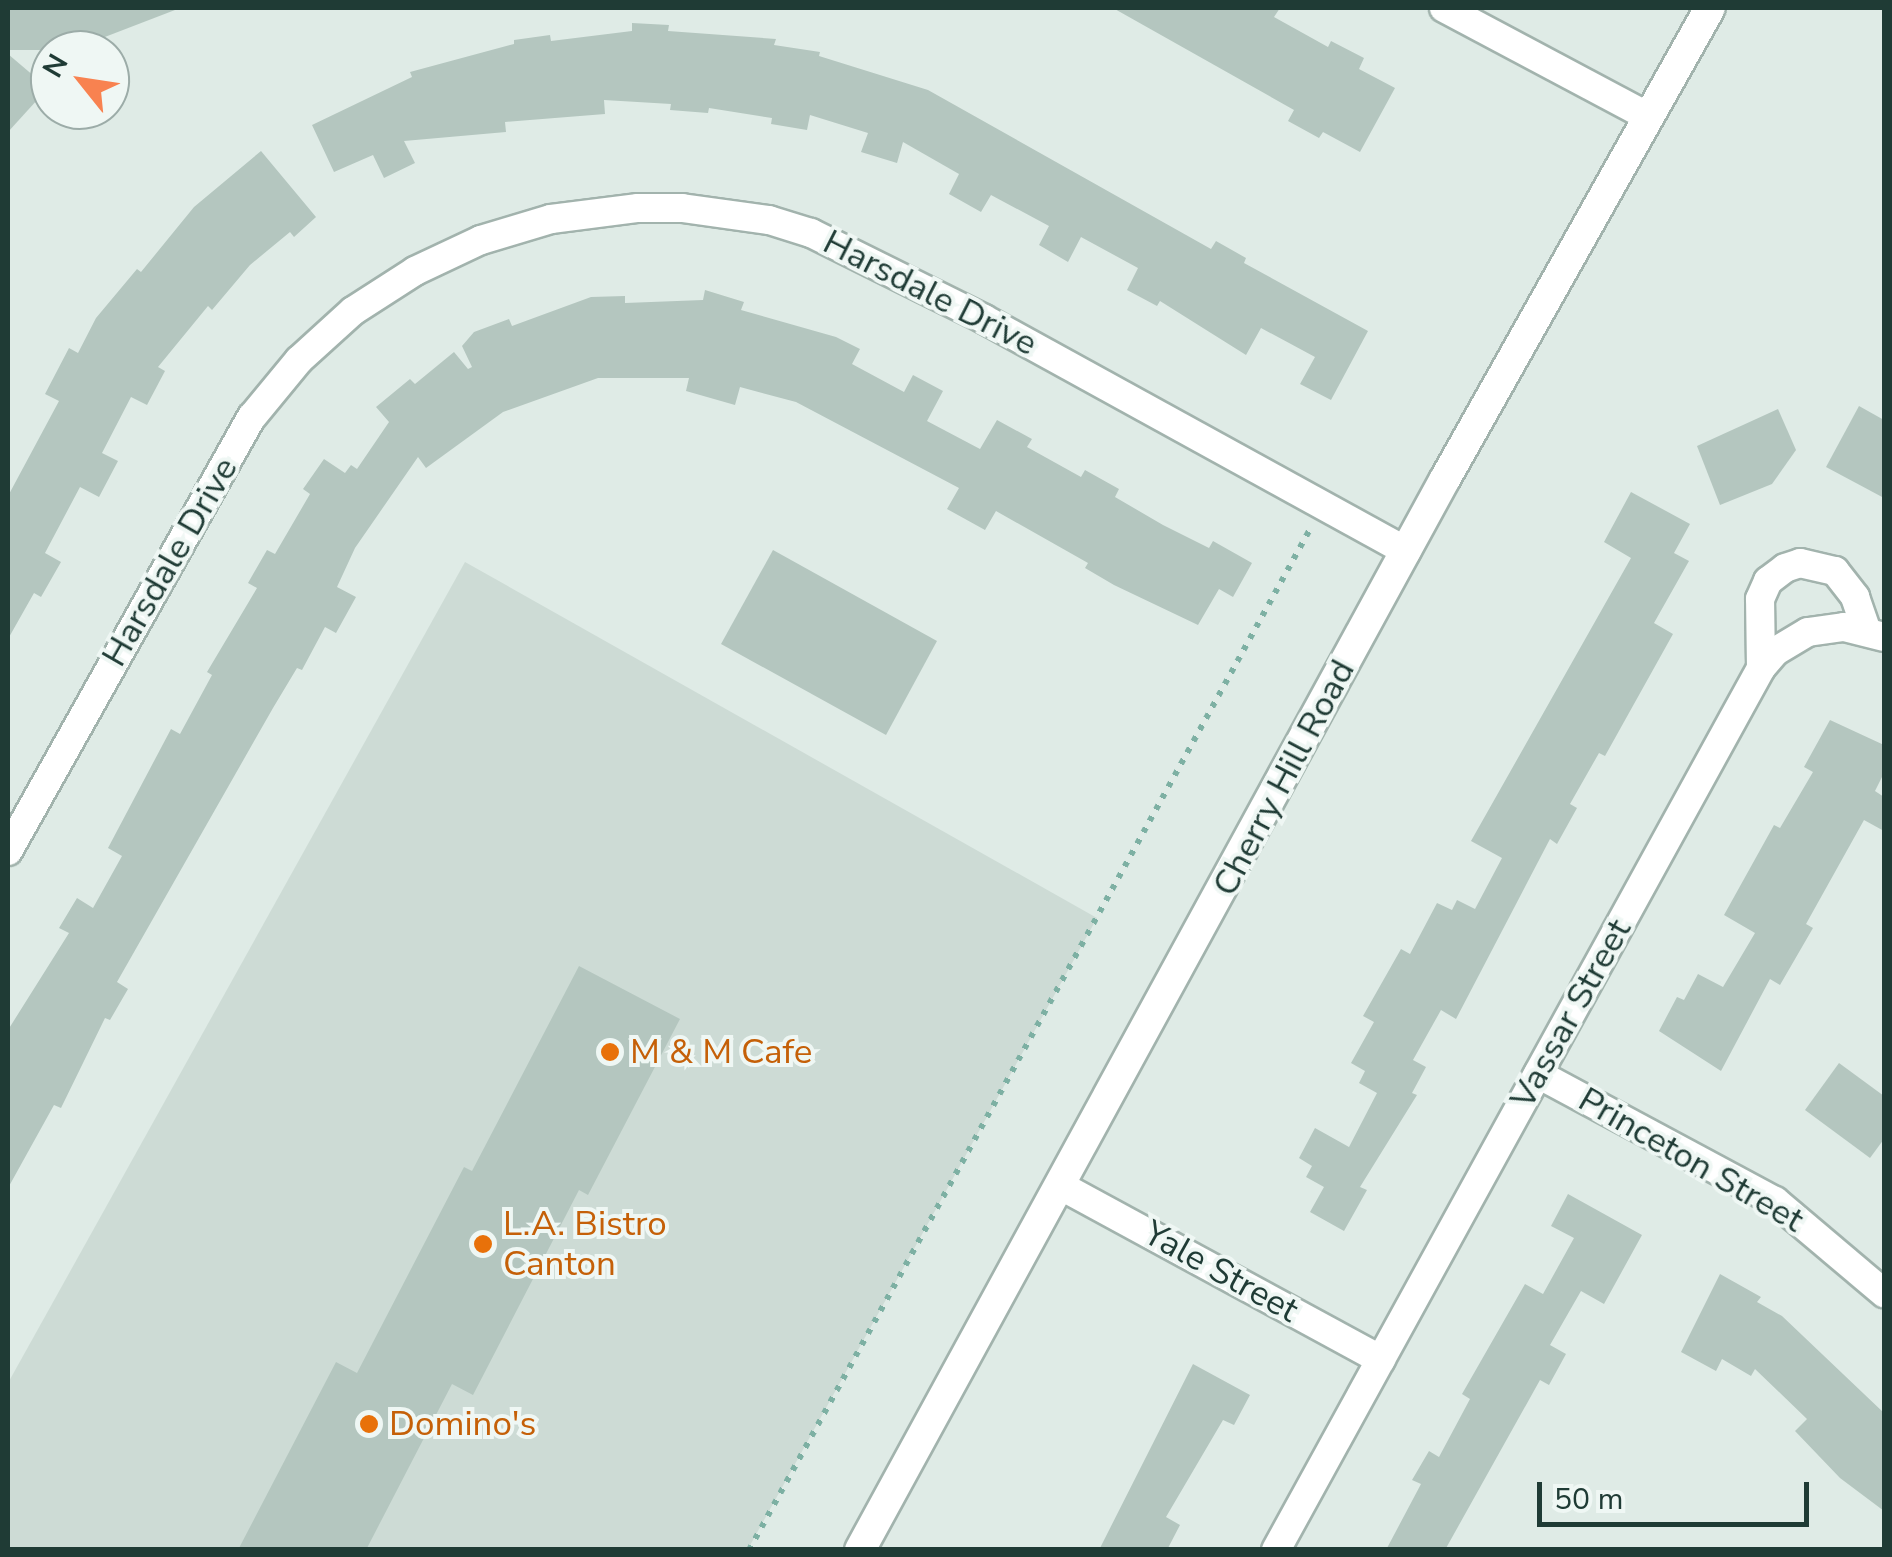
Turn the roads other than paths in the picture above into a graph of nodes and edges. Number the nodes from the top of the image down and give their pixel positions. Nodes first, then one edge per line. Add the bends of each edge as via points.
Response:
1 (1444, 8) edge
2 (1710, 8) edge
3 (1649, 117) junction
4 (1406, 551) junction
5 (1875, 633) edge
6 (1762, 668) junction
7 (8, 851) edge
8 (1538, 1074) junction
9 (1061, 1186) junction
10 (1884, 1292) edge
11 (1380, 1360) junction
12 (860, 1550) edge
13 (1276, 1550) edge

1 - 3 street
2 - 3 main road, Cherry Hill Road
3 - 4 main road, Cherry Hill Road
4 - 7 street, Harsdale Drive via 984,319 811,232 682,208 551,219 480,240 414,271 353,311 299,360 252,416
4 - 9 main road, Cherry Hill Road
5 - 6 street, Vassar Street via 1808,632
5 - 6 street via 1836,571 1800,562 1768,581 1760,598
6 - 8 street, Vassar Street
8 - 10 street, Princeton Street via 1774,1201
8 - 11 street, Vassar Street
9 - 11 street, Yale Street
9 - 12 main road, Cherry Hill Road
11 - 13 street, Vassar Street

